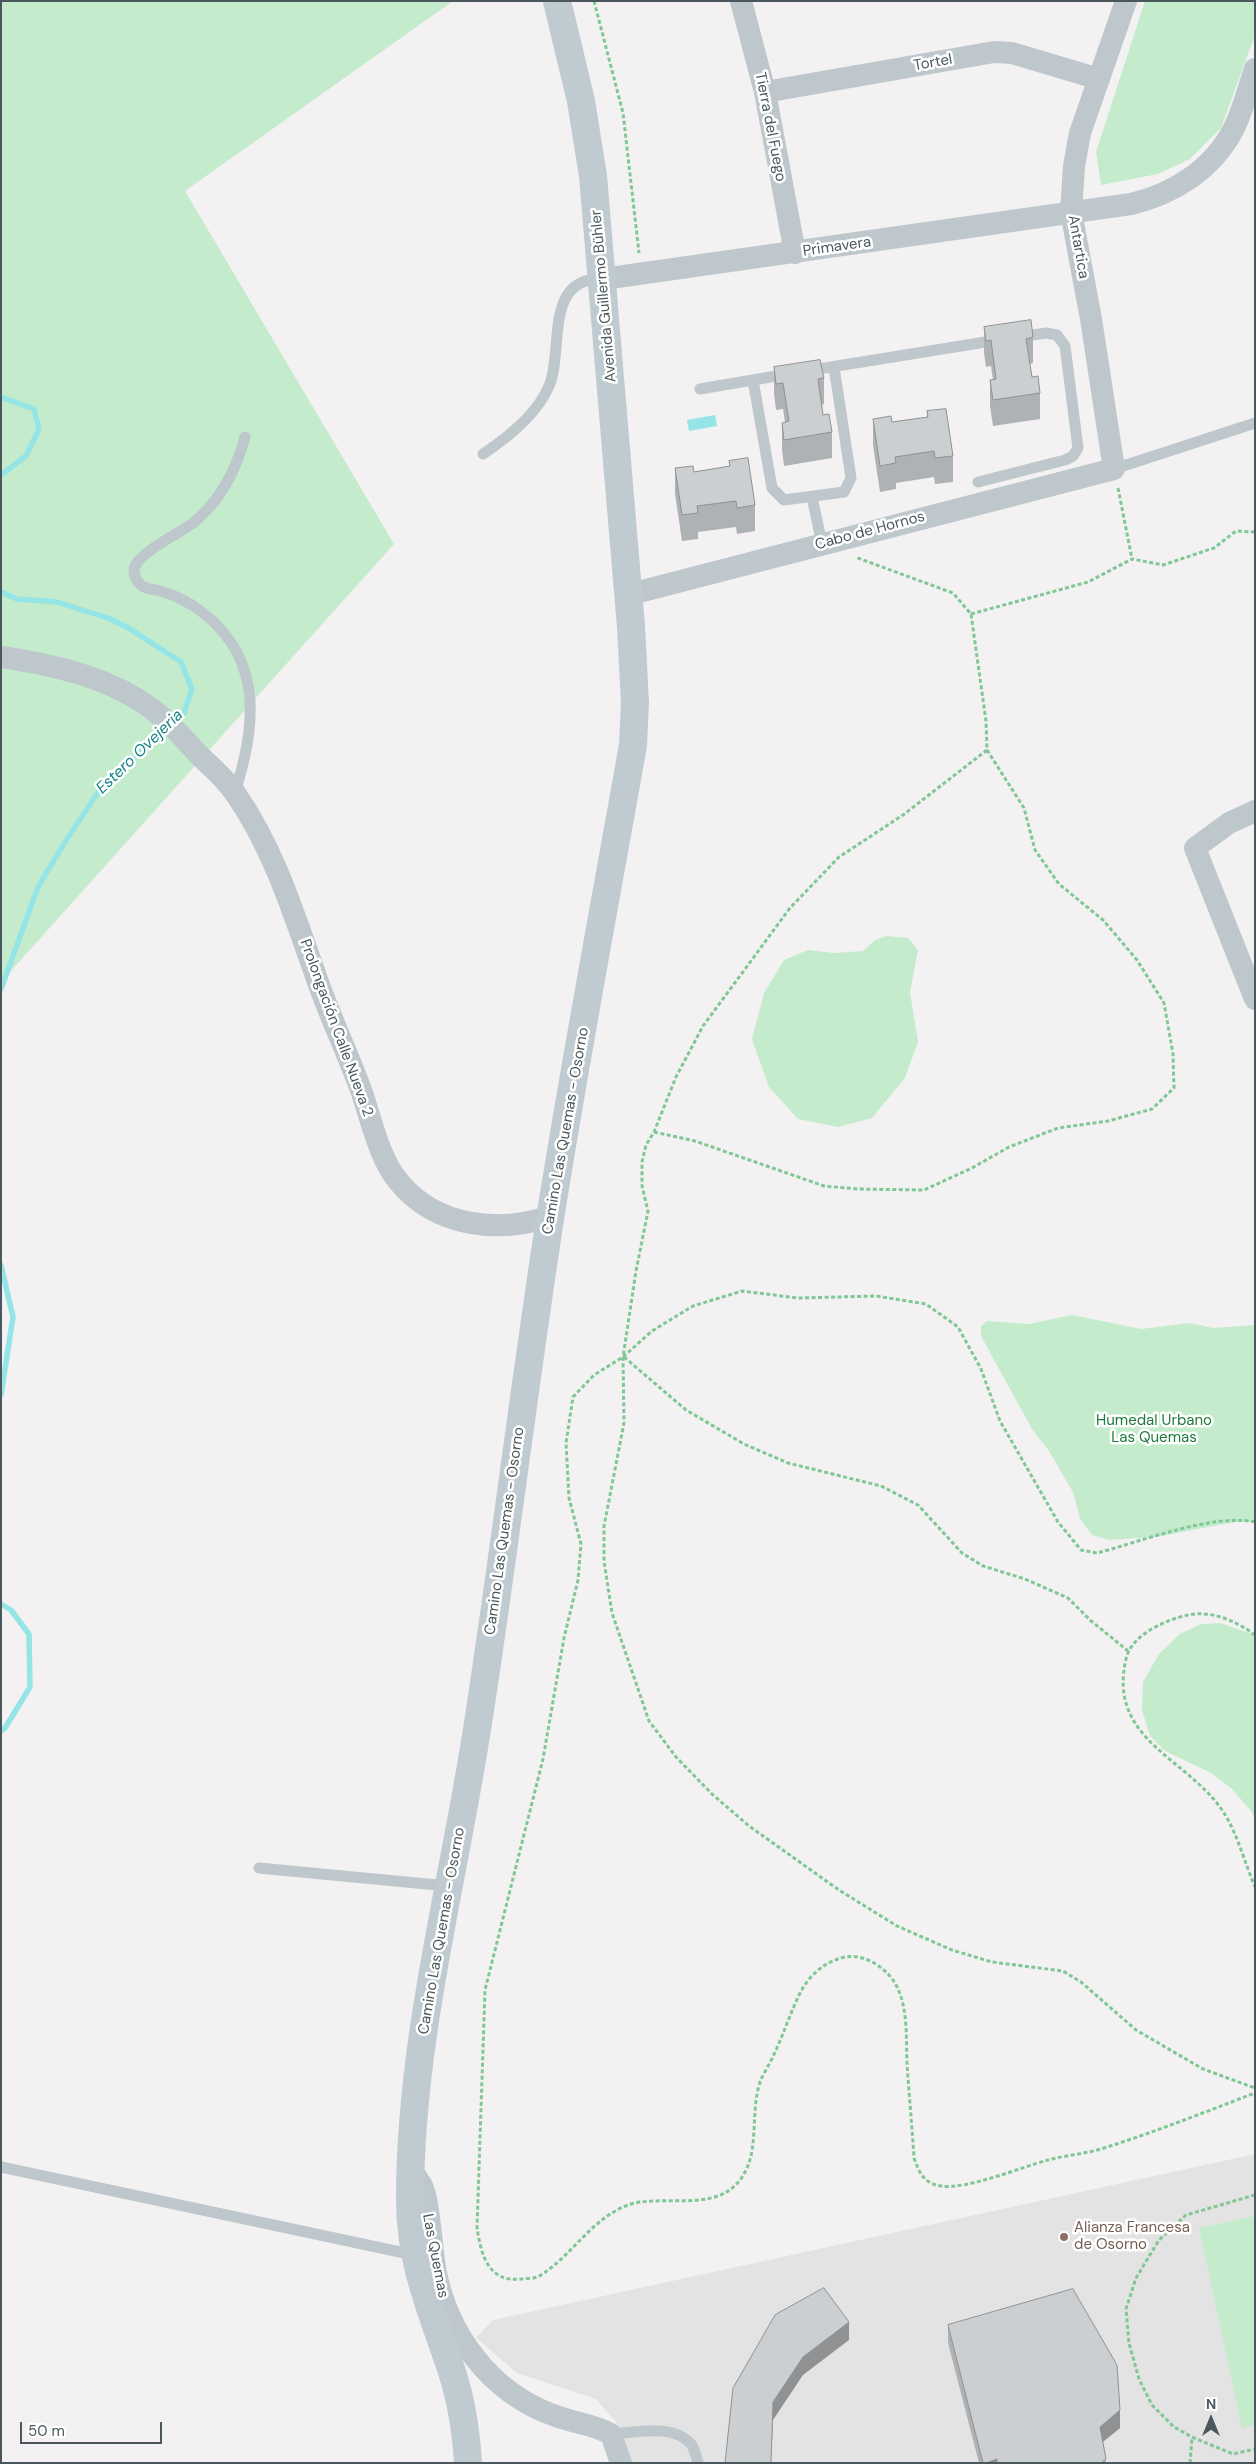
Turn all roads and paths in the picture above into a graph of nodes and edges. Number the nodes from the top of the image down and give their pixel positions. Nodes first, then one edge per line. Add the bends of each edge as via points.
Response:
1 (557, 1) edge
2 (594, 1) edge
3 (741, 1) edge
4 (1126, 1) edge
5 (1255, 69) edge
6 (1099, 79) junction
7 (765, 92) junction
8 (1070, 212) junction
9 (795, 253) junction
10 (642, 274) junction
11 (603, 279) junction
12 (834, 366) junction
13 (753, 380) junction
14 (700, 389) dead end
15 (1255, 423) edge
16 (245, 437) dead end
17 (483, 454) dead end
18 (1114, 468) junction
19 (978, 482) dead end
20 (812, 497) junction
21 (1255, 532) edge
22 (822, 544) junction
23 (1132, 558) junction
24 (627, 594) junction
25 (971, 614) junction
26 (1, 658) edge
27 (986, 750) junction
28 (234, 792) junction
29 (1255, 811) edge
30 (1252, 982) edge
31 (654, 1132) junction
32 (551, 1216) junction
33 (623, 1356) junction
34 (1255, 1522) edge
35 (1255, 1635) edge
36 (1128, 1650) junction
37 (259, 1868) dead end
38 (448, 1886) junction
39 (1255, 1887) edge
40 (1255, 2088) edge
41 (1255, 2093) edge
42 (1, 2167) edge
43 (411, 2170) junction
44 (1255, 2195) edge
45 (414, 2255) junction
46 (611, 2434) junction
47 (1192, 2437) junction
48 (1255, 2449) edge
49 (468, 2463) edge
50 (621, 2463) edge
51 (698, 2463) edge
52 (1190, 2463) edge

1 - 11 main road, Avenida Guillermo Bühler via 586,132
2 - 10 path via 623,113
3 - 7 street, Tierra del Fuego
4 - 6 street, Antartica
5 - 8 street, Primavera via 1232,131 1216,154 1194,176 1153,198
6 - 7 street, Tortel via 1012,53 994,52
6 - 8 street, Antartica via 1080,132
7 - 9 street, Tierra del Fuego
8 - 9 street, Primavera
8 - 18 street, Antartica via 1091,319
9 - 10 street, Primavera
10 - 11 street, Primavera
11 - 17 lane via 588,280 571,290 556,332 555,363 549,387 522,423
11 - 24 main road, Avenida Guillermo Bühler
12 - 13 lane
12 - 19 lane via 1046,333 1057,335 1064,346 1078,448 1065,460
12 - 20 lane via 851,478 844,492
13 - 14 lane
13 - 20 lane via 772,488 784,500
15 - 18 lane
16 - 28 lane via 234,469 218,497 193,523 140,558 134,569 141,585 176,597 204,614 225,636 241,662 250,694 251,727
18 - 22 street, Cabo de Hornos
18 - 23 path
20 - 22 lane
21 - 23 path via 1236,531 1214,548 1163,566
22 - 24 street, Cabo de Hornos
22 - 25 path via 953,593
23 - 25 path via 1088,582
24 - 32 main road, Camino Las Quemas - Osorno via 634,661 633,744
25 - 27 path via 986,720
26 - 28 street, Prolongación Calle Nueva 2 via 36,662 83,675 107,684 153,710
27 - 31 path via 903,815 839,857 790,908 703,1026 676,1077
27 - 31 path via 1024,808 1035,850 1060,884 1103,920 1138,960 1164,1004 1173,1054 1174,1088 1152,1109 1108,1121 1058,1128 924,1190 824,1186 694,1142
28 - 32 street, Prolongación Calle Nueva 2 via 260,835 291,906 378,1142 398,1181 424,1204 471,1224 512,1225
29 - 30 street via 1229,823 1195,848
31 - 33 path via 646,1145 642,1162 642,1186 648,1211
32 - 38 main road, Camino Las Quemas - Osorno via 470,1774
33 - 34 path via 652,1331 693,1306 742,1290 798,1298 876,1296 926,1304 958,1327 981,1369 1000,1421 1058,1522 1081,1550 1097,1553 1220,1522
33 - 36 path via 686,1410 744,1444 788,1463 881,1486 918,1505 962,1553 983,1566 1025,1578 1068,1598
33 - 40 path via 624,1423 604,1526 604,1560 612,1613 632,1675 649,1721 676,1757 749,1826 839,1890 897,1926 952,1950 992,1962 1063,1971 1081,1982 1136,2030 1203,2069
33 - 41 path via 594,1375 573,1397 566,1443 569,1498 581,1544 578,1580 564,1638 543,1758 485,1990 477,2228 481,2253 493,2273 511,2280 539,2277 590,2230 620,2208 637,2203 700,2201 734,2186 747,2168 760,2082 800,1993 816,1971 834,1959 852,1956 868,1960 885,1970 898,1988 906,2036 914,2158 920,2174 930,2183 942,2186 966,2183 1049,2159 1102,2149
35 - 36 path via 1223,1617 1188,1615 1143,1635
36 - 39 path via 1122,1688 1139,1731 1203,1788 1224,1814
37 - 38 lane
38 - 43 main road, Camino Las Quemas - Osorno via 422,2045
42 - 45 lane
43 - 45 main road, Camino Las Quemas - Osorno
43 - 46 street, Las Quemas via 423,2187 440,2290 467,2348 496,2381 533,2406
44 - 47 path via 1186,2215 1159,2240 1136,2278 1126,2309 1129,2343 1139,2379 1152,2405 1174,2427
45 - 49 main road, Camino Las Quemas - Osorno via 427,2306 458,2392
46 - 50 street
46 - 51 lane via 670,2432 693,2446
47 - 48 path via 1233,2454
47 - 52 path

